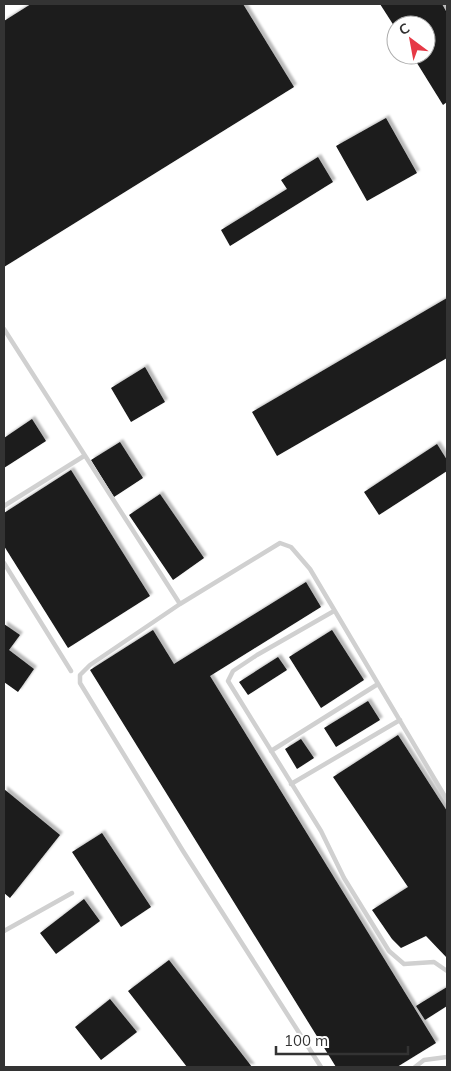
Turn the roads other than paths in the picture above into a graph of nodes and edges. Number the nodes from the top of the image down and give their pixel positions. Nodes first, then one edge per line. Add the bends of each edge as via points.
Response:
1 (4, 329) edge
2 (84, 456) junction
3 (4, 506) edge
4 (4, 563) edge
5 (180, 604) junction
6 (334, 611) junction
7 (71, 671) dead end
8 (378, 684) junction
9 (400, 720) junction
10 (271, 751) junction
11 (291, 784) junction
12 (447, 800) edge
13 (72, 893) dead end
14 (4, 931) edge
15 (447, 971) edge
16 (447, 1056) edge
17 (321, 1067) edge
18 (415, 1067) edge

1 - 2 lane
2 - 3 lane
2 - 5 lane
4 - 7 lane
5 - 6 lane via 280,543 291,547 310,569
5 - 17 lane via 90,665 80,676 80,684
6 - 8 lane
6 - 10 lane via 257,655 233,671 228,681
8 - 9 lane
8 - 10 lane
9 - 11 lane
9 - 12 lane
10 - 11 lane
11 - 15 lane via 389,951 404,964 434,962
13 - 14 lane
16 - 18 lane via 424,1060

